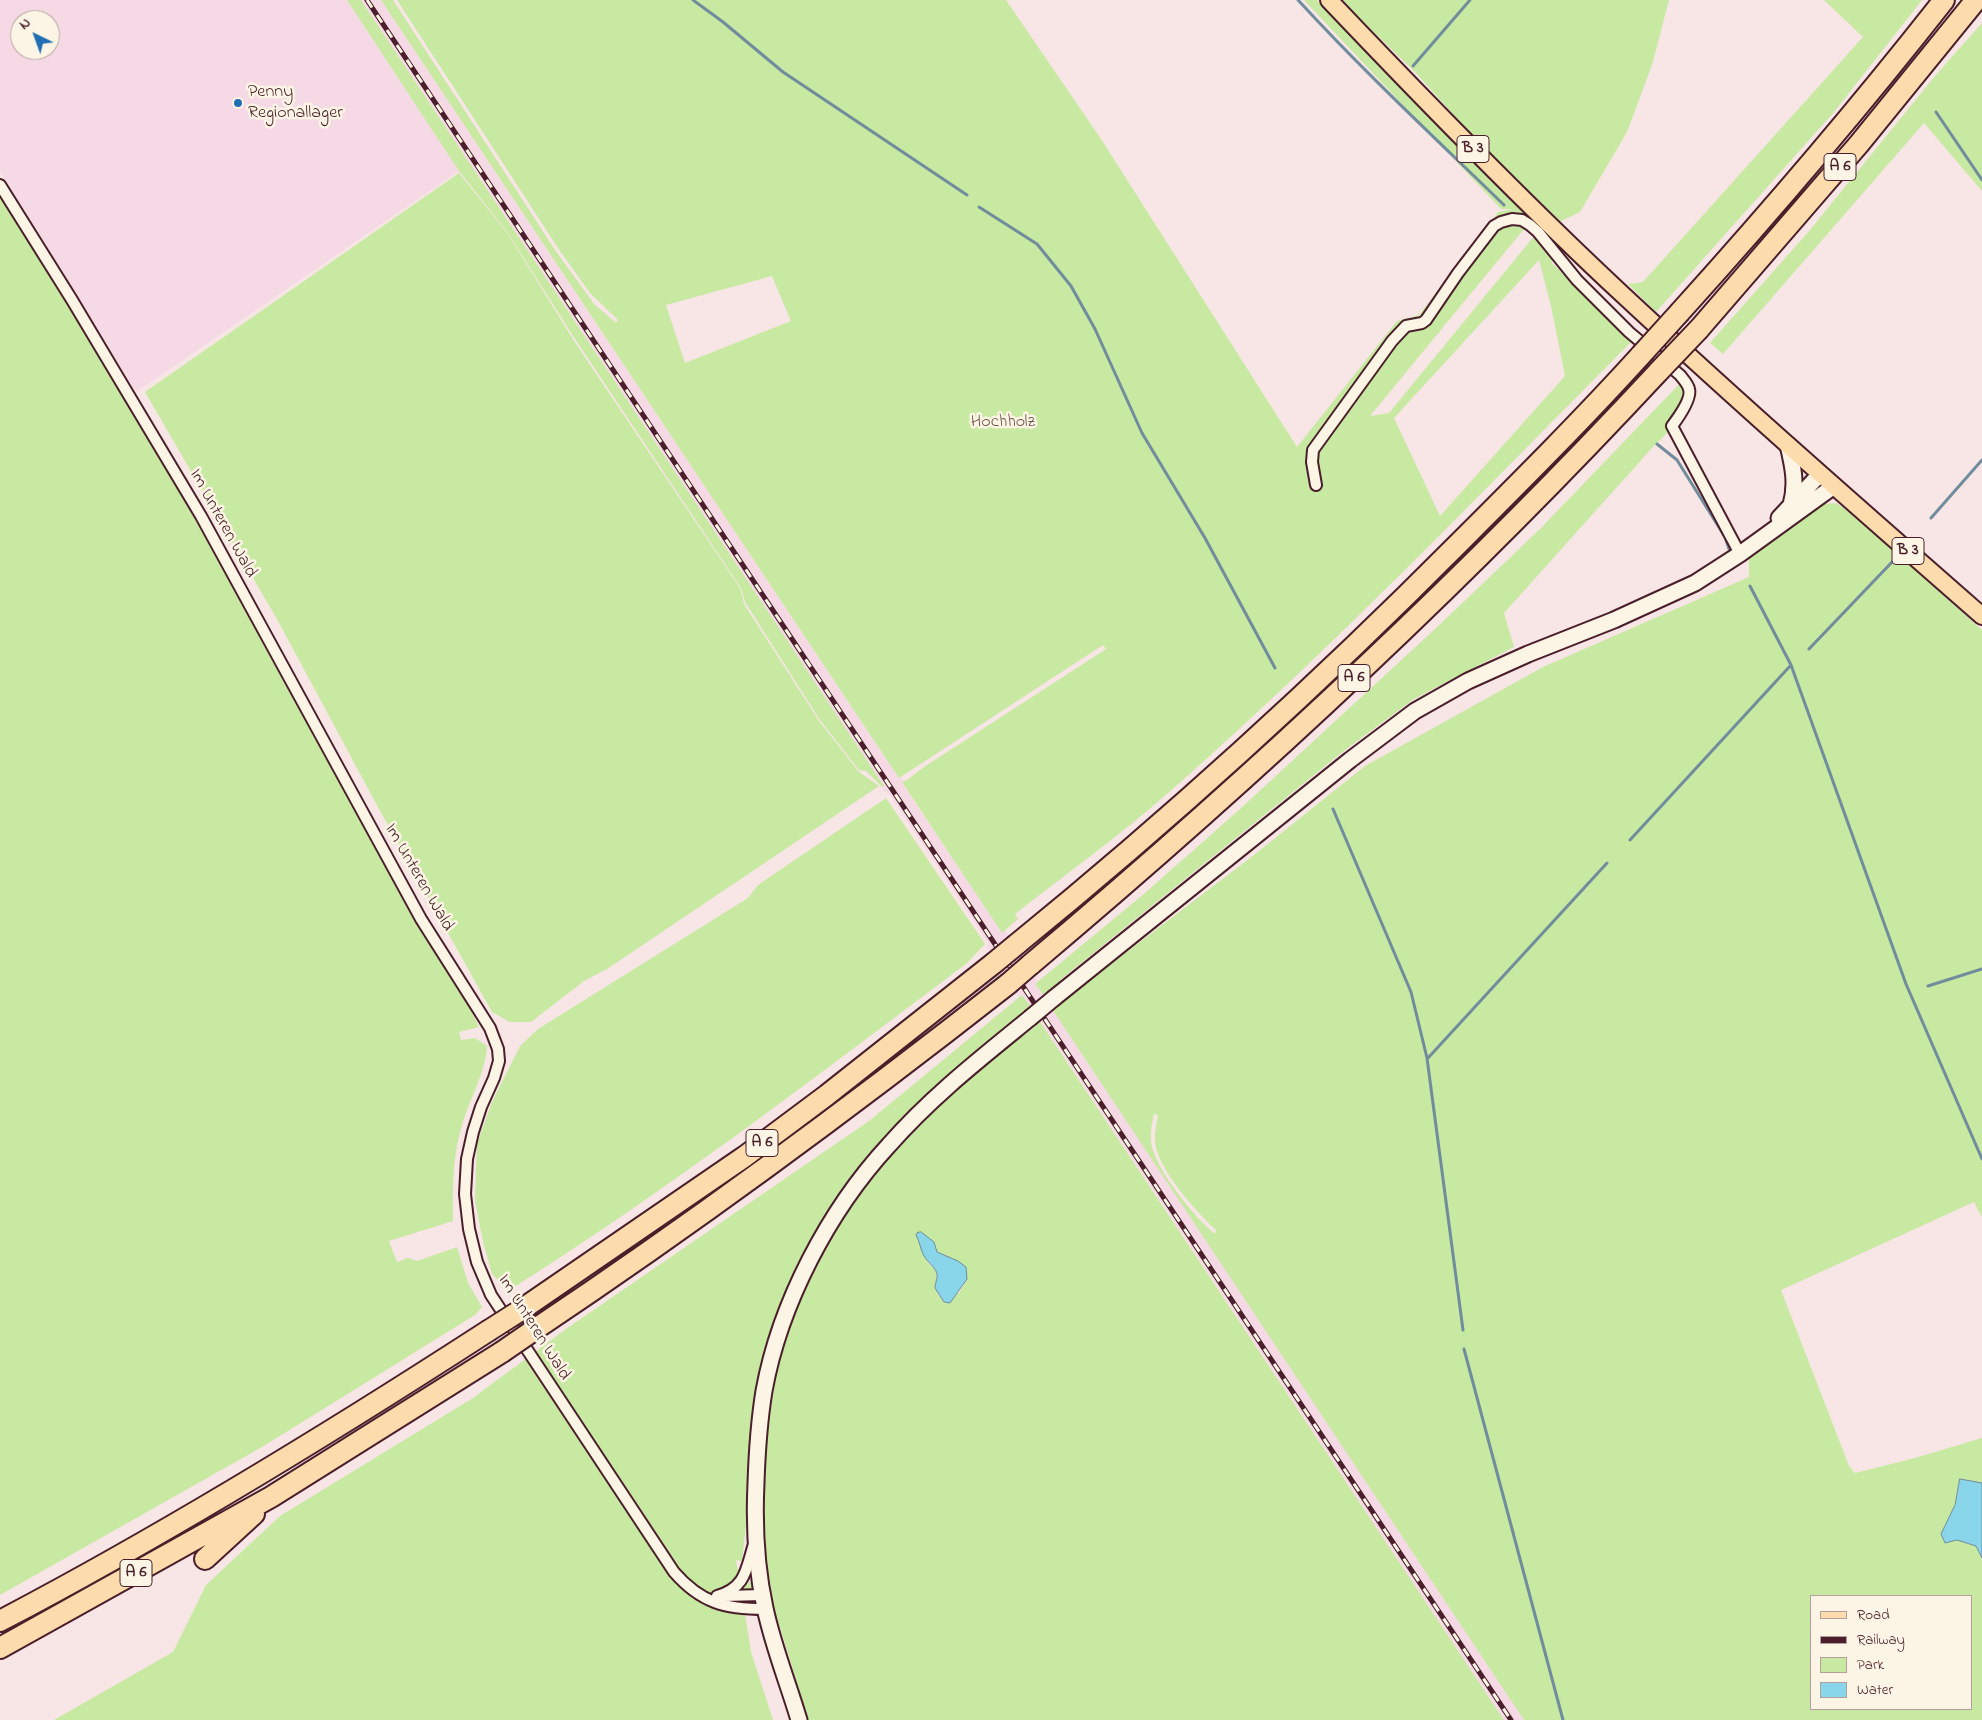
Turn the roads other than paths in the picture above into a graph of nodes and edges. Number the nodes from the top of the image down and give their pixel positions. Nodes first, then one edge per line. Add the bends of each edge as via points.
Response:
1 (1329, 0) edge
2 (1944, 0) edge
3 (1976, 0) edge
4 (0, 185) edge
5 (1788, 446) junction
6 (1820, 474) junction
7 (1316, 485) dead end
8 (1834, 486) junction
9 (1791, 505) junction
10 (1759, 540) junction
11 (1740, 554) junction
12 (1982, 616) edge
13 (271, 1496) junction
14 (755, 1540) junction
15 (205, 1559) dead end
16 (698, 1593) junction
17 (717, 1596) junction
18 (764, 1602) junction
19 (0, 1621) edge
20 (0, 1648) edge
21 (799, 1720) edge

1 - 5 main road, B 3 via 1502,178 1621,293
2 - 19 highway, A 6, bridge via 1835,136 1680,312 1539,464 1356,647 1121,858 827,1095 744,1157 521,1310 300,1451
3 - 13 highway, A 6, bridge via 1859,144 1699,329 1601,433 1400,635 1183,834 1008,984 757,1175 502,1352
4 - 16 street, Im Unteren Wald via 201,516 421,919 490,1028 499,1061 473,1132 465,1194 469,1230 483,1280 674,1572 686,1586
5 - 6 main road, B 3
5 - 9 main road via 1795,477
6 - 8 main road, B 3
6 - 9 main road
7 - 11 street via 1313,450 1392,341 1406,326 1426,320 1494,226 1512,219 1522,220 1538,232 1577,280 1629,332 1680,375 1690,395 1672,426
8 - 10 main road
8 - 12 main road, B 3
9 - 10 main road
10 - 11 main road
11 - 14 main road, bridge via 1695,583 1468,681 1415,711 1054,998 918,1114 887,1146 835,1215 795,1293 765,1389 757,1444
13 - 15 highway via 236,1533
13 - 20 highway, A 6
14 - 17 street via 747,1571 731,1592
14 - 18 main road
16 - 17 street, Im Unteren Wald
16 - 18 street, Im Unteren Wald via 715,1604 739,1609
17 - 18 street, Im Unteren Wald
18 - 21 main road

